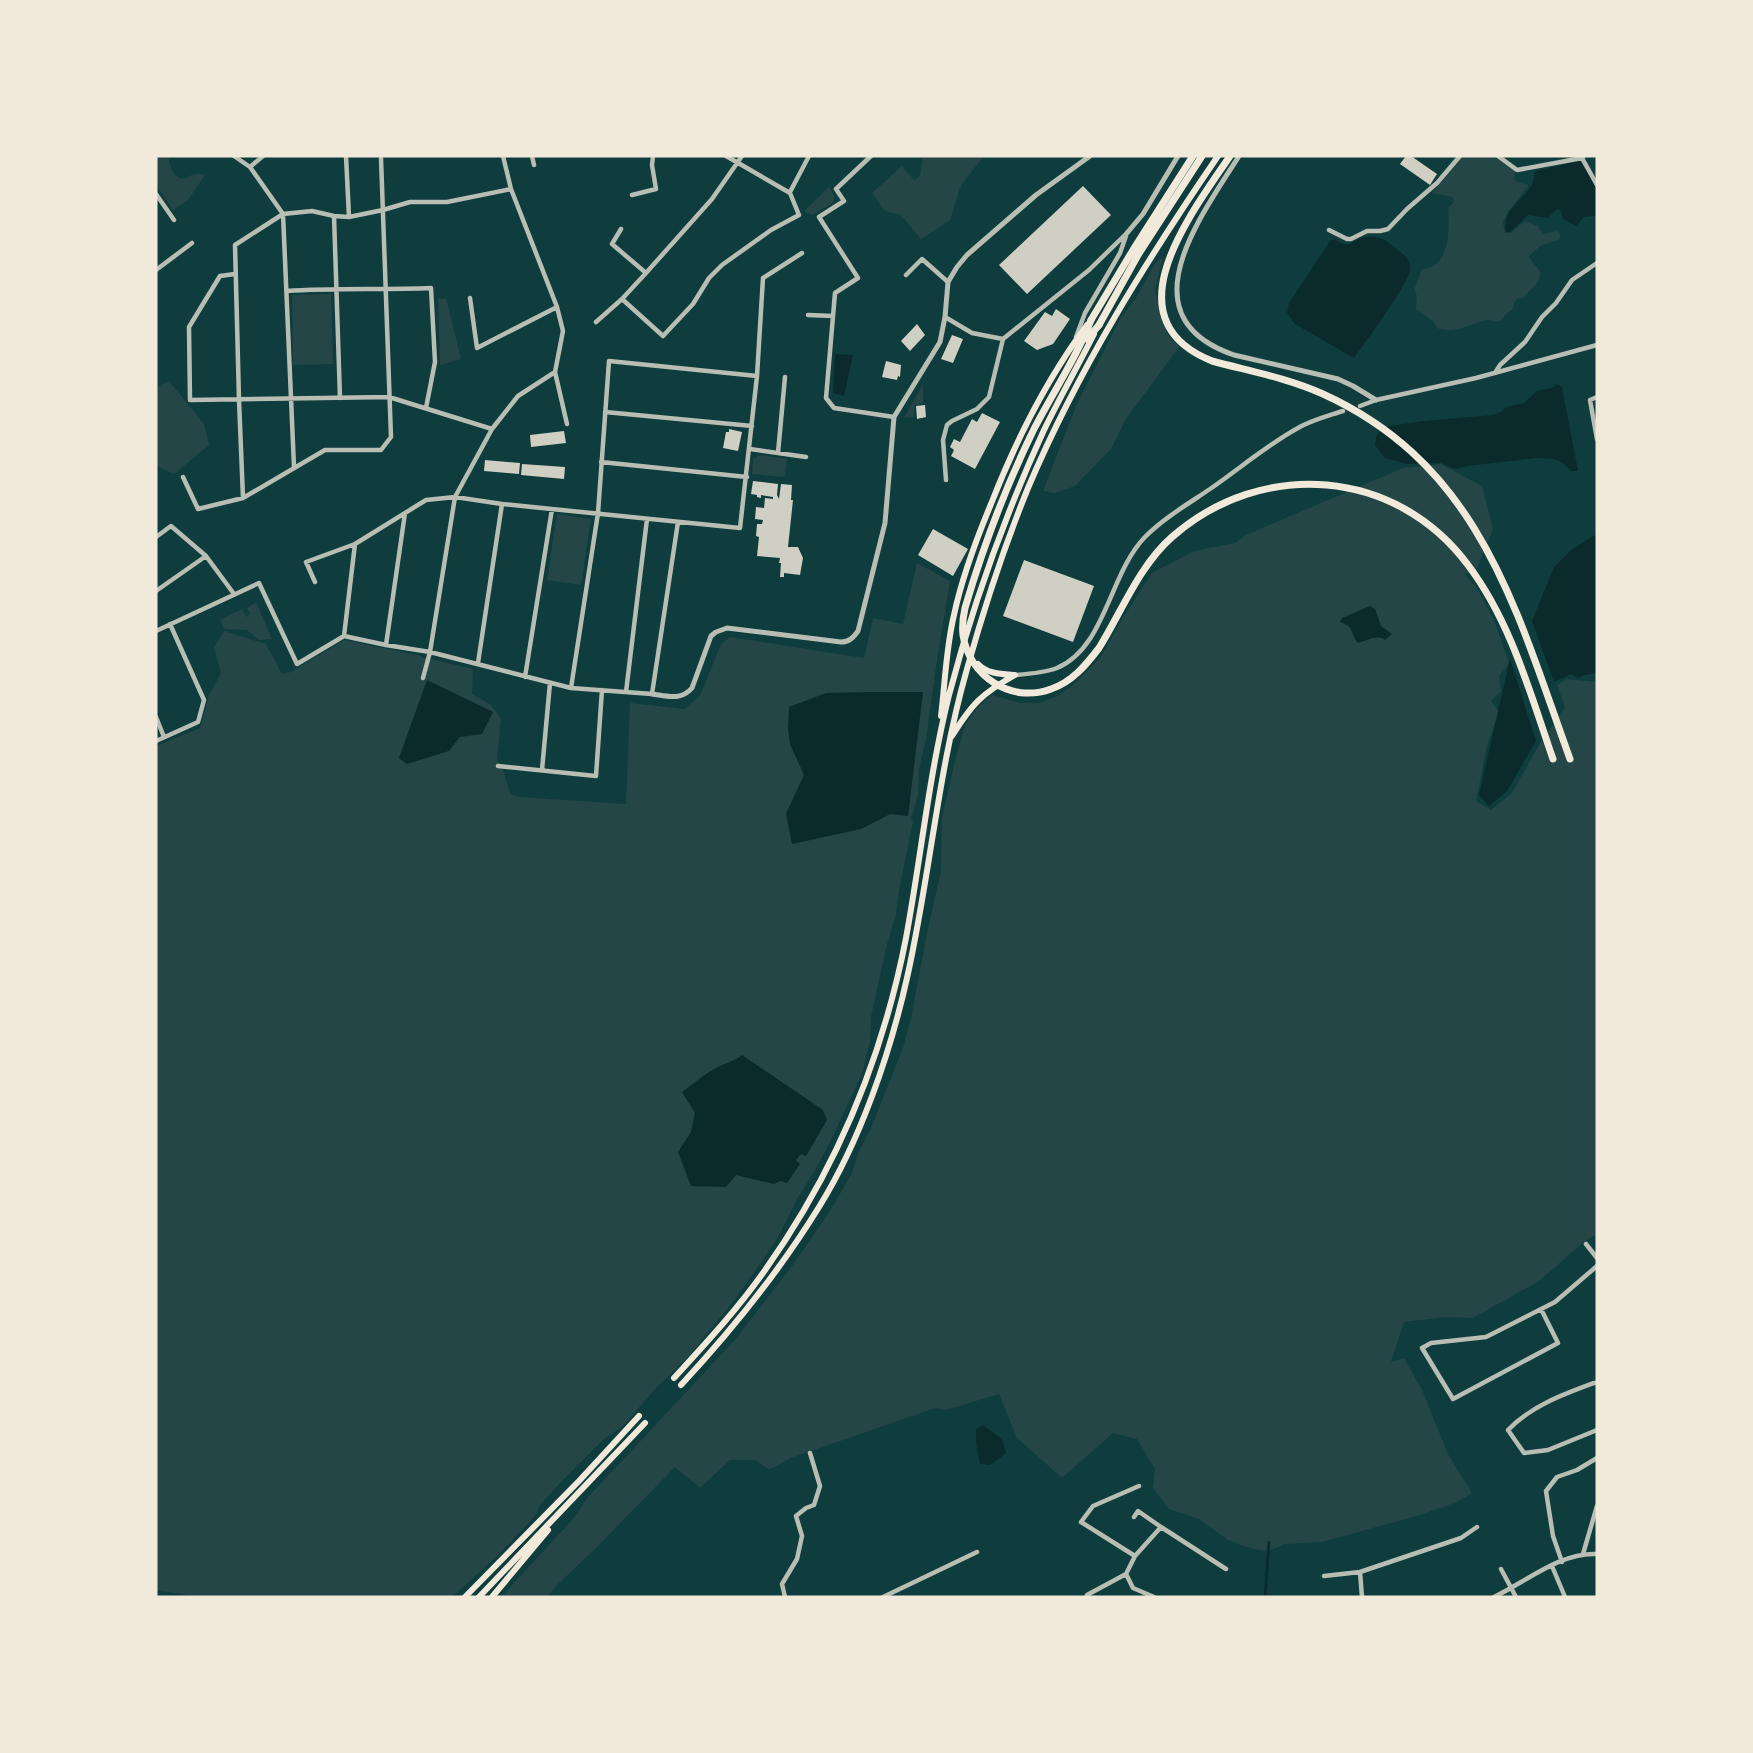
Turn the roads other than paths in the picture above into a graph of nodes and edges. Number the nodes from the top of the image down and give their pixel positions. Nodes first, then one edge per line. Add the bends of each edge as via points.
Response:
1 (234, 156) edge
2 (263, 156) edge
3 (346, 156) edge
4 (503, 156) edge
5 (532, 156) edge
6 (653, 156) edge
7 (726, 156) edge
8 (742, 156) edge
9 (809, 156) edge
10 (871, 156) edge
11 (1090, 156) edge
12 (1193, 156) edge
13 (1202, 156) edge
14 (1218, 156) edge
15 (1230, 156) edge
16 (1239, 156) edge
17 (1460, 156) edge
18 (1498, 156) edge
19 (1177, 157) edge
20 (1583, 157) edge
21 (381, 158) dead end
22 (739, 163) junction
23 (534, 165) dead end
24 (250, 167) junction
25 (1597, 185) edge
26 (511, 189) junction
27 (790, 192) junction
28 (156, 194) edge
29 (632, 195) dead end
30 (383, 210) junction
31 (283, 214) junction
32 (334, 216) junction
33 (349, 217) junction
34 (174, 220) dead end
35 (621, 229) dead end
36 (1329, 230) dead end
37 (1127, 233) junction
38 (192, 243) dead end
39 (802, 253) dead end
40 (1597, 263) edge
41 (156, 270) edge
42 (646, 273) junction
43 (235, 274) junction
44 (906, 275) dead end
45 (948, 282) junction
46 (337, 288) junction
47 (385, 290) junction
48 (287, 292) junction
49 (470, 298) dead end
50 (622, 299) junction
51 (557, 307) junction
52 (808, 314) dead end
53 (833, 316) junction
54 (945, 317) junction
55 (596, 322) dead end
56 (1095, 323) junction
57 (1003, 340) junction
58 (1078, 343) junction
59 (1597, 345) edge
60 (555, 372) junction
61 (1495, 373) junction
62 (757, 376) junction
63 (785, 377) dead end
64 (389, 397) junction
65 (1597, 397) edge
66 (340, 398) junction
67 (290, 399) junction
68 (239, 400) junction
69 (1376, 400) junction
70 (1360, 406) dead end
71 (426, 408) junction
72 (1343, 411) dead end
73 (605, 412) junction
74 (894, 417) junction
75 (567, 424) dead end
76 (752, 426) junction
77 (492, 429) junction
78 (1597, 439) edge
79 (750, 449) junction
80 (778, 453) junction
81 (807, 457) dead end
82 (601, 461) junction
83 (294, 467) junction
84 (183, 477) dead end
85 (747, 477) junction
86 (946, 480) dead end
87 (455, 497) junction
88 (243, 498) junction
89 (502, 504) junction
90 (552, 509) junction
91 (405, 513) junction
92 (597, 513) junction
93 (647, 519) junction
94 (678, 522) junction
95 (156, 537) edge
96 (355, 544) junction
97 (206, 556) junction
98 (315, 582) dead end
99 (156, 591) edge
100 (233, 594) junction
101 (170, 624) junction
102 (156, 631) edge
103 (344, 636) junction
104 (976, 639) junction
105 (386, 645) junction
106 (430, 652) junction
107 (478, 663) junction
108 (1015, 675) junction
109 (525, 677) junction
110 (422, 678) dead end
111 (550, 683) junction
112 (571, 688) junction
113 (602, 690) junction
114 (626, 692) junction
115 (652, 694) junction
116 (156, 717) edge
117 (164, 737) junction
118 (156, 741) edge
119 (949, 741) junction
120 (937, 749) junction
121 (1553, 759) dead end
122 (1570, 759) dead end
123 (498, 766) dead end
124 (542, 770) junction
125 (1587, 1244) dead end
126 (1597, 1258) edge
127 (1597, 1266) edge
128 (1541, 1309) junction
129 (674, 1378) dead end
130 (1597, 1383) edge
131 (681, 1385) dead end
132 (639, 1416) dead end
133 (645, 1423) dead end
134 (1597, 1430) edge
135 (810, 1453) dead end
136 (1597, 1458) edge
137 (1139, 1486) dead end
138 (571, 1500) junction
139 (1597, 1506) edge
140 (1134, 1517) dead end
141 (1161, 1527) junction
142 (1477, 1527) dead end
143 (977, 1552) dead end
144 (1583, 1554) junction
145 (1597, 1554) edge
146 (1135, 1556) junction
147 (1562, 1562) junction
148 (1552, 1565) junction
149 (1226, 1569) dead end
150 (1501, 1569) dead end
151 (1360, 1572) junction
152 (1126, 1574) junction
153 (1324, 1576) dead end
154 (1511, 1589) junction
155 (466, 1595) edge
156 (479, 1597) edge
157 (492, 1597) edge
158 (785, 1597) edge
159 (883, 1597) edge
160 (1086, 1597) edge
161 (1154, 1597) edge
162 (1362, 1597) edge
163 (1494, 1597) edge
164 (1516, 1597) edge
165 (1565, 1597) edge

1 - 24 street
2 - 24 street
3 - 33 street
4 - 26 street
5 - 23 street
6 - 29 street via 656,189
7 - 22 street
8 - 22 street
9 - 27 street
10 - 53 street via 836,189 844,201 820,217 858,278 835,293
11 - 45 street via 967,255
12 - 56 highway via 1132,250
13 - 56 highway
14 - 104 main road via 1115,316 1056,428 1005,547
15 - 122 highway via 1188,219 1168,261 1161,295 1169,327 1198,355 1305,386 1366,417 1406,446 1444,484 1496,566
16 - 69 street via 1219,181 1184,255 1176,284 1181,317 1191,331 1218,349 1338,379
17 - 36 street via 1388,229 1367,231 1351,239
18 - 20 street via 1517,170
19 - 37 street
20 - 25 street
21 - 30 street
22 - 27 street
22 - 42 street
24 - 31 street
26 - 30 street
26 - 51 street
27 - 50 street via 799,215 722,265 663,336
28 - 34 street
30 - 33 street
30 - 47 street
31 - 32 street via 312,211
31 - 43 street via 235,245
31 - 48 street
32 - 33 street
32 - 46 street
35 - 42 street via 611,244
37 - 57 street
37 - 58 street via 1085,313
38 - 41 street
39 - 62 street via 764,278
40 - 61 street via 1572,280
42 - 50 street
43 - 68 street
43 - 68 street via 220,276 189,327 190,400
44 - 45 street via 922,259
45 - 54 street
46 - 47 street
46 - 48 street
46 - 66 street
47 - 64 street
47 - 71 street via 431,288 435,362
48 - 67 street
49 - 51 street via 477,348
50 - 55 street
51 - 60 street via 563,331
52 - 53 street
53 - 74 street via 826,398 834,408
54 - 57 street via 972,333
54 - 74 street via 940,342
56 - 58 highway
56 - 120 main road via 1005,521 974,609
57 - 86 street via 989,397 947,425 943,440
58 - 120 main road via 1020,434 982,524 960,588 949,641
58 - 121 highway via 1014,473 967,600 963,622 966,647 989,680 1028,693 1053,689 1077,674 1099,648 1152,559 1195,519 1264,489 1303,483 1342,486 1384,499 1417,517 1468,564 1501,618
59 - 61 street
60 - 75 street
60 - 77 street via 517,396
61 - 69 street
62 - 73 street via 609,361
62 - 76 street
63 - 80 street
64 - 66 street
64 - 71 street
64 - 83 street via 391,437 381,450 325,450
65 - 78 street via 1590,400
66 - 67 street
67 - 68 street
67 - 83 street
68 - 88 street
69 - 70 street
71 - 77 street
72 - 108 street via 1299,427 1160,524 1132,552 1080,653 1055,668
73 - 76 street
73 - 82 street
74 - 115 street via 886,523 854,636 841,642 720,629 712,636 688,693 678,697
76 - 79 street
77 - 87 street
79 - 80 street
79 - 85 street
80 - 81 street
82 - 85 street
82 - 92 street
83 - 88 street
84 - 88 street via 198,509
85 - 94 street via 740,527
87 - 89 street
87 - 91 street via 426,500
87 - 106 street
89 - 90 street
89 - 107 street
90 - 92 street
90 - 109 street
91 - 96 street
91 - 105 street
92 - 93 street
92 - 112 street
93 - 94 street
93 - 114 street
94 - 115 street
95 - 97 street via 171,526
96 - 98 street via 306,562
96 - 103 street
97 - 99 street
97 - 100 street
100 - 101 street
100 - 103 street via 259,583 296,664
101 - 102 street
101 - 117 street via 204,700 198,722
103 - 105 street
104 - 108 main road via 975,659 980,666 995,674
104 - 119 main road
105 - 106 street
106 - 107 street
106 - 110 street
107 - 109 street
108 - 119 main road via 974,703
109 - 111 street
111 - 112 street
111 - 124 street
112 - 113 street
113 - 114 street
113 - 124 street via 596,776
114 - 115 street
116 - 117 street
117 - 118 street
119 - 131 main road via 906,980 865,1113 821,1205 793,1247 746,1312
120 - 129 main road via 903,951 882,1033 853,1115 816,1190 775,1256
123 - 124 street
125 - 126 street
127 - 128 street
128 - 128 street via 1486,1337 1422,1348 1453,1399 1558,1343
130 - 134 street via 1555,1398 1508,1430 1524,1453 1548,1450
132 - 155 main road
133 - 138 main road
135 - 158 street via 820,1486 814,1505 796,1516 802,1536 797,1559 782,1584
136 - 147 street via 1557,1477 1546,1491
137 - 146 street via 1093,1506 1081,1522
138 - 156 main road
138 - 157 main road
139 - 144 street
140 - 141 street via 1138,1511
141 - 146 street
141 - 149 street
142 - 151 street via 1461,1538
143 - 159 street
144 - 145 street
144 - 147 street
146 - 152 street
147 - 148 street
148 - 154 street
148 - 165 street
150 - 154 street
151 - 153 street
151 - 162 street
152 - 160 street
152 - 161 street via 1133,1588
154 - 163 street
154 - 164 street

